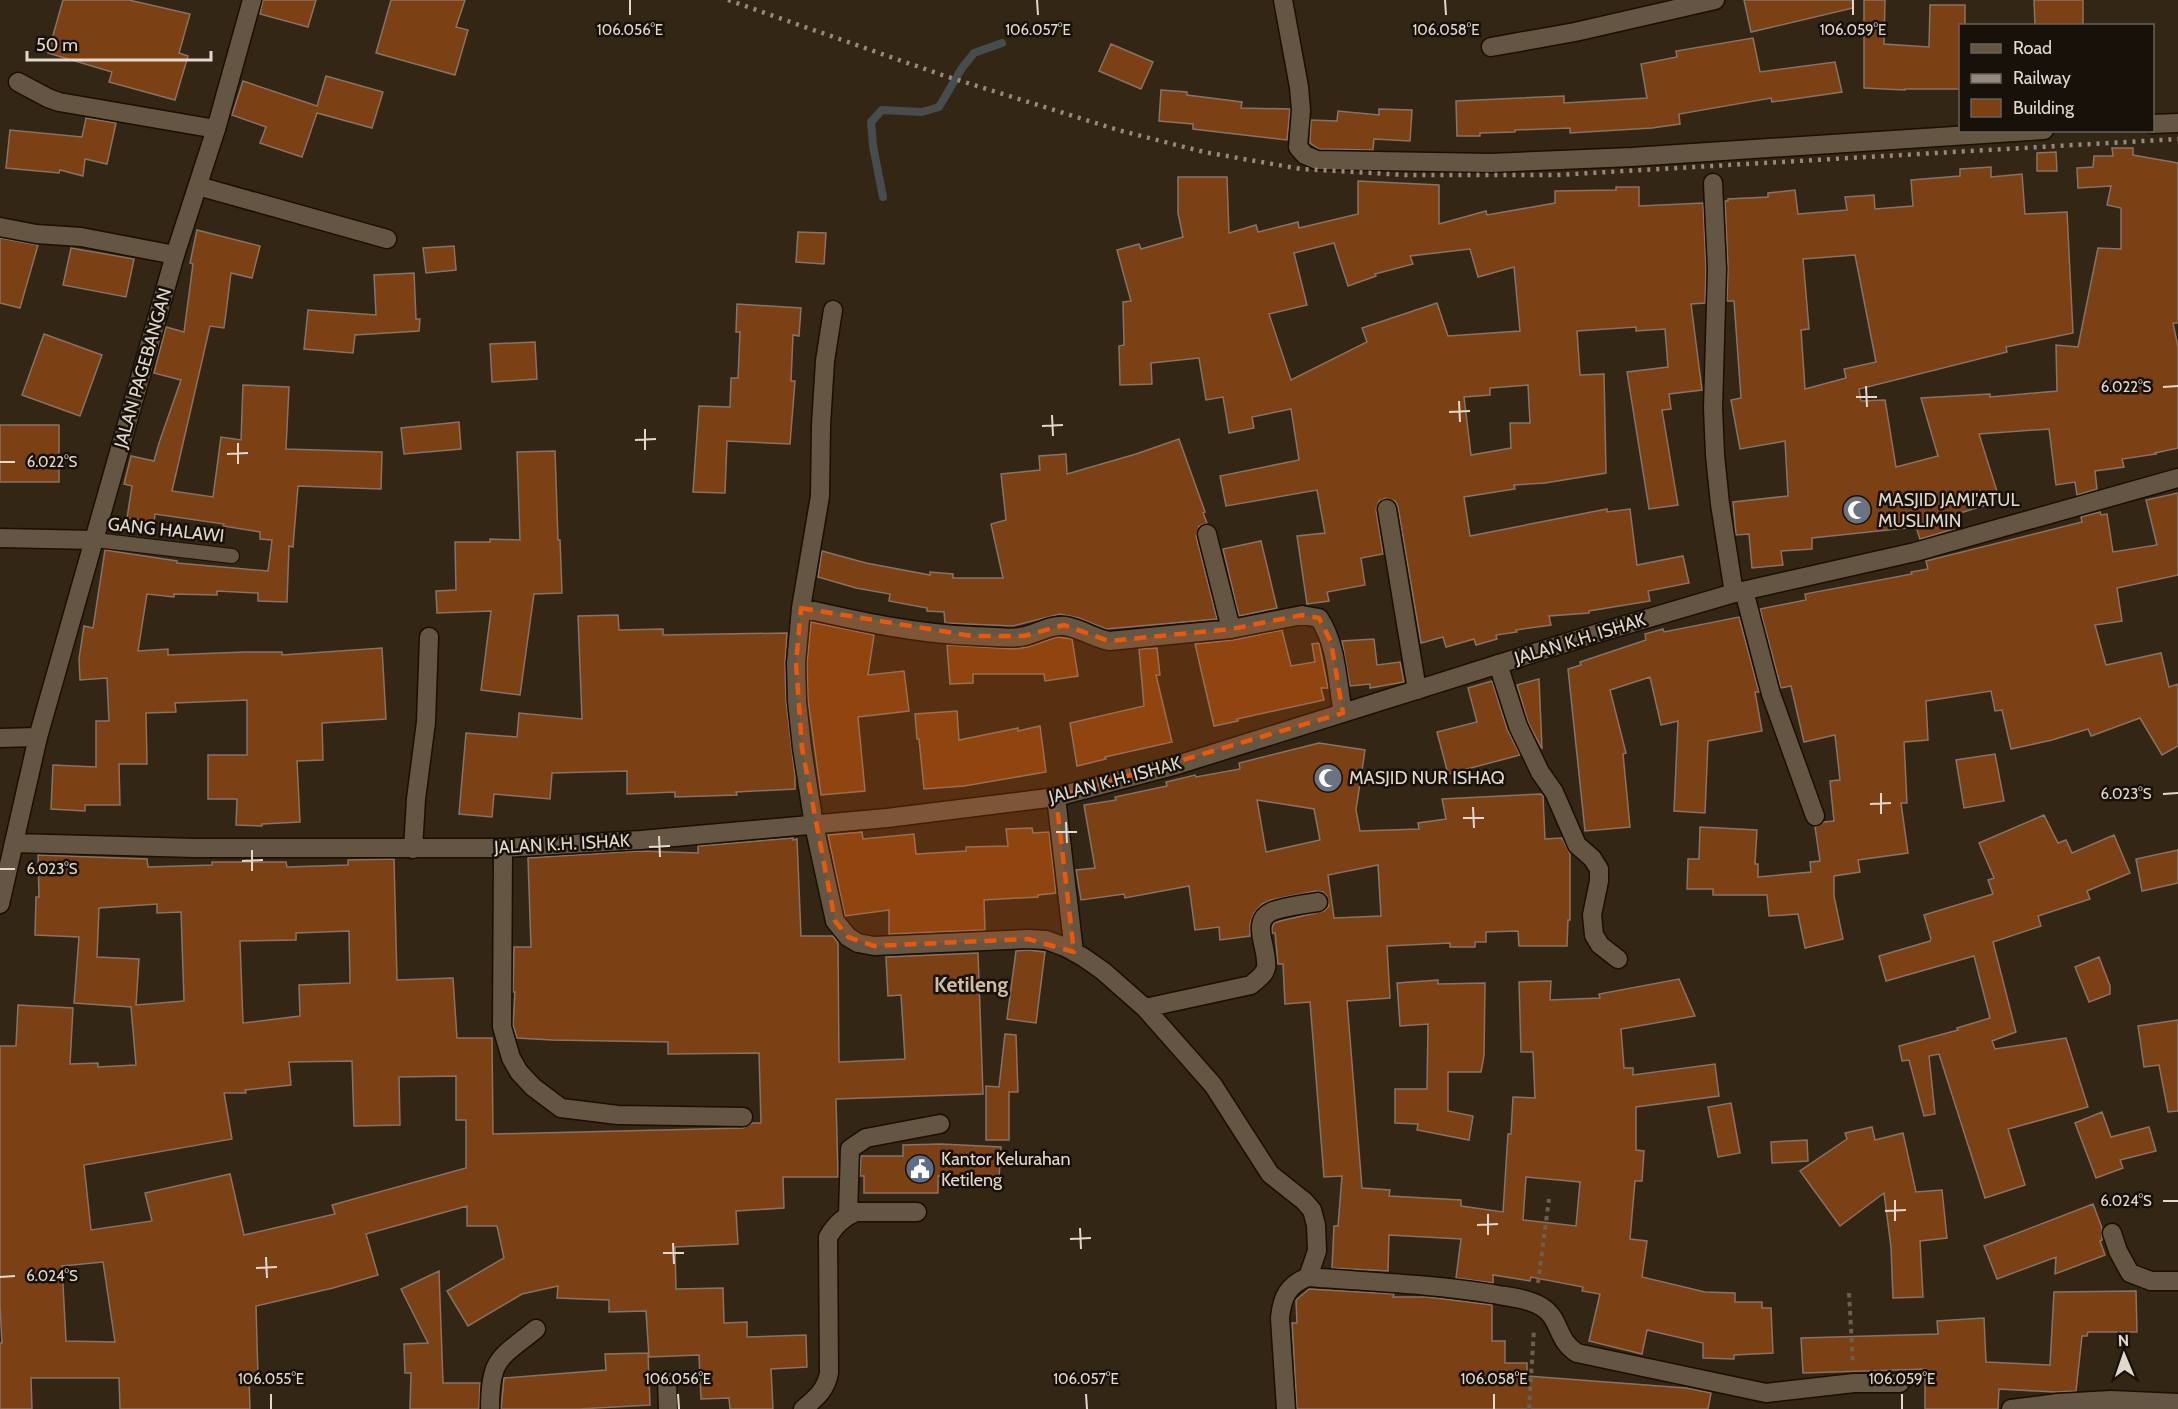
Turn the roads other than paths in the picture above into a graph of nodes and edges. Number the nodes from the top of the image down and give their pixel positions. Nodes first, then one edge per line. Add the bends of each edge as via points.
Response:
1 (252, 0) edge
2 (1283, 0) edge
3 (1715, 0) edge
4 (1491, 47) dead end
5 (18, 82) dead end
6 (2178, 123) edge
7 (2154, 124) edge
8 (216, 129) junction
9 (2013, 132) edge
10 (1713, 183) dead end
11 (198, 186) junction
12 (0, 227) edge
13 (387, 239) dead end
14 (175, 255) junction
15 (833, 310) dead end
16 (2178, 478) edge
17 (1387, 509) dead end
18 (1207, 534) dead end
19 (0, 538) edge
20 (95, 540) junction
21 (232, 556) dead end
22 (1739, 592) junction
23 (801, 608) junction
24 (1231, 629) junction
25 (429, 637) dead end
26 (1498, 664) junction
27 (1417, 690) junction
28 (1343, 713) junction
29 (38, 737) junction
30 (0, 738) edge
31 (1056, 797) junction
32 (1815, 816) dead end
33 (814, 825) junction
34 (7, 843) edge
35 (503, 848) junction
36 (413, 849) junction
37 (1318, 902) dead end
38 (0, 904) edge
39 (1074, 952) junction
40 (1618, 959) dead end
41 (1145, 1008) junction
42 (743, 1117) dead end
43 (940, 1124) dead end
44 (918, 1212) dead end
45 (848, 1215) junction
46 (2112, 1233) dead end
47 (1308, 1276) junction
48 (2178, 1281) edge
49 (536, 1329) dead end
50 (667, 1381) dead end
51 (1900, 1383) dead end
52 (2178, 1403) edge
53 (490, 1409) edge
54 (668, 1409) edge
55 (803, 1409) edge
56 (1286, 1409) edge
57 (2011, 1409) edge

1 - 8 street, JALAN PAGEBANGAN
2 - 9 street via 1299,87 1298,147 1317,160 1491,163
3 - 4 street
5 - 8 street via 59,102
6 - 7 street
8 - 11 street, JALAN PAGEBANGAN
10 - 22 street via 1718,269 1715,455 1720,504
11 - 13 street
11 - 14 street, JALAN PAGEBANGAN
12 - 14 street
14 - 20 street, JALAN PAGEBANGAN
15 - 23 street via 825,361 820,496
16 - 22 street, JALAN K.H. ISHAK via 1915,552
17 - 27 street
18 - 24 street
19 - 20 street
20 - 21 lane, GANG HALAWI
20 - 29 street, JALAN PAGEBANGAN
22 - 26 street, JALAN K.H. ISHAK
22 - 32 street
23 - 24 street via 909,629 972,636 1024,636 1064,625 1109,641
23 - 33 street via 797,701
24 - 28 street via 1302,615 1319,618 1327,630
25 - 36 street via 426,722
26 - 27 street, JALAN K.H. ISHAK
26 - 40 street via 1518,726 1577,845 1596,863 1599,881 1593,905 1594,935
27 - 28 street, JALAN K.H. ISHAK
28 - 31 street, JALAN K.H. ISHAK
29 - 30 street
29 - 34 street, JALAN PAGEBANGAN
31 - 33 street, JALAN K.H. ISHAK
31 - 39 street
33 - 35 street, JALAN K.H. ISHAK
33 - 39 street via 835,921 848,938 858,943 874,946 1028,939 1046,940
34 - 36 street, JALAN K.H. ISHAK
34 - 38 street, JALAN PAGEBANGAN
35 - 36 street, JALAN K.H. ISHAK
35 - 42 street via 502,1027 519,1072 561,1108 618,1115
37 - 41 street via 1274,910 1263,918 1260,926 1266,969 1251,985
39 - 41 street via 1103,971
41 - 47 street via 1213,1085 1270,1174 1312,1210 1317,1251
43 - 45 street via 866,1138 850,1149
44 - 45 street
45 - 55 street via 828,1237 827,1385
46 - 48 street via 2130,1273 2151,1281
47 - 51 street via 1448,1288 1524,1300 1551,1315 1567,1347 1577,1353 1766,1393 1854,1383
47 - 56 street via 1289,1289 1281,1308
49 - 53 street via 499,1359 493,1369
50 - 54 street
52 - 57 street via 2111,1400

